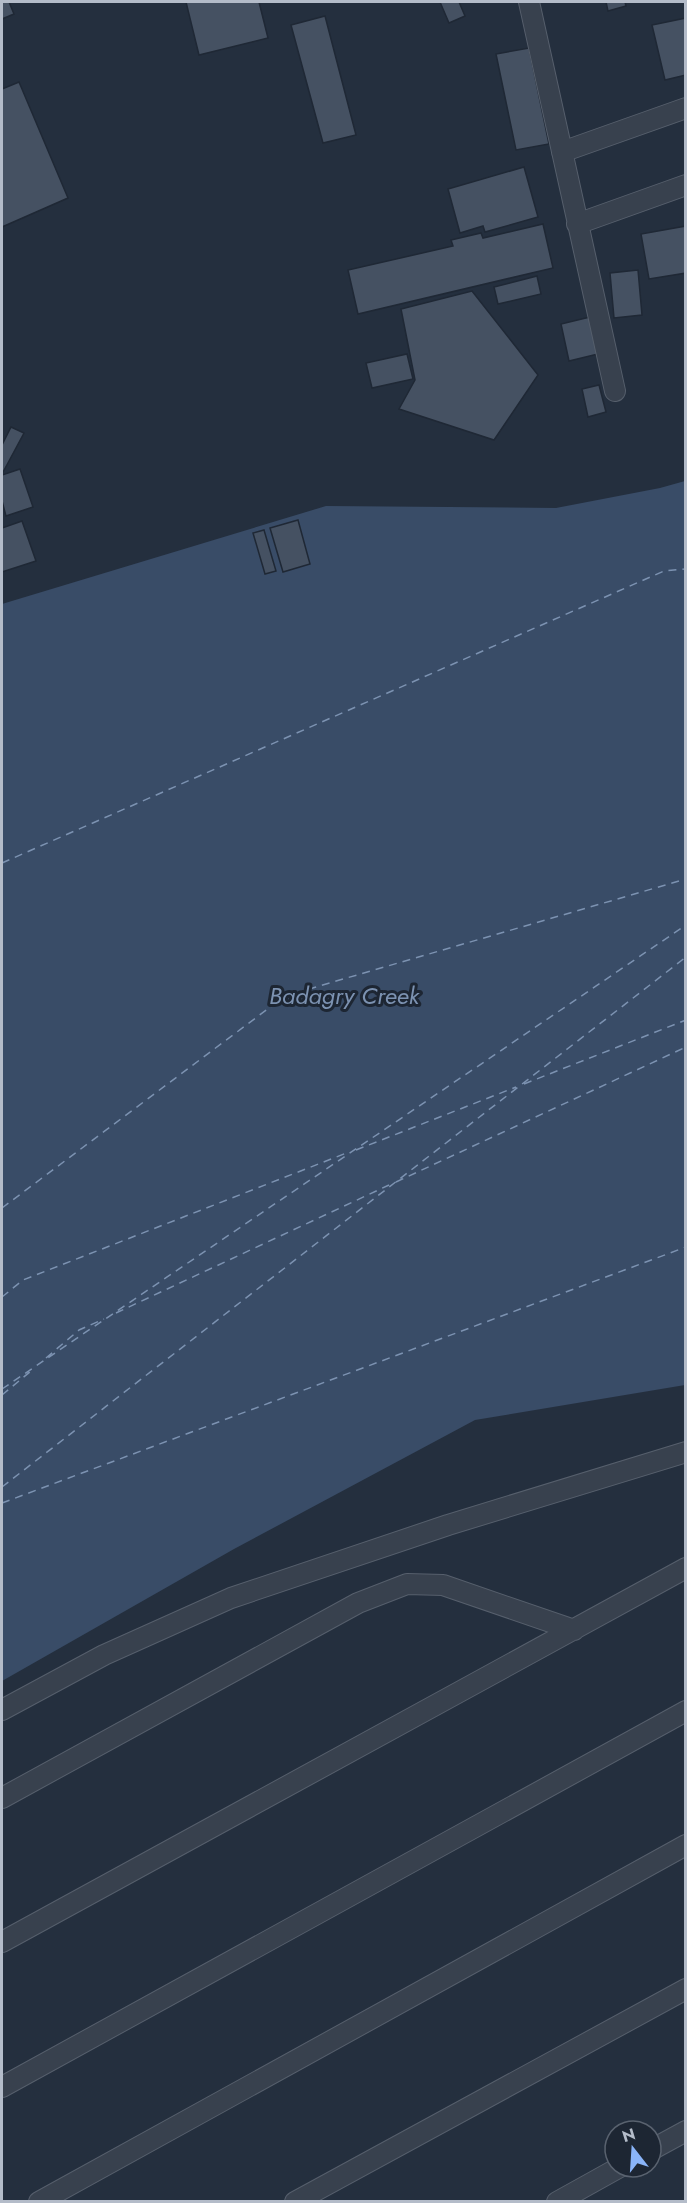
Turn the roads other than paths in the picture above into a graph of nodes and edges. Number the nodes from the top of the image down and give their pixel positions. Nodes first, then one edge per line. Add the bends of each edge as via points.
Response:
1 (529, 2) edge
2 (686, 108) edge
3 (562, 152) junction
4 (686, 185) edge
5 (578, 224) junction
6 (615, 391) dead end
7 (686, 1452) edge
8 (686, 1568) edge
9 (574, 1630) junction
10 (2, 1710) edge
11 (686, 1711) edge
12 (2, 1798) edge
13 (686, 1845) edge
14 (2, 1942) edge
15 (686, 1989) edge
16 (2, 2088) edge
17 (686, 2131) edge
18 (663, 2143) edge
19 (603, 2176) edge
20 (39, 2202) edge
21 (295, 2202) edge
22 (557, 2202) edge

1 - 3 lane
2 - 3 lane
3 - 5 lane
4 - 5 lane
5 - 6 lane
7 - 10 lane via 448,1525 231,1598 104,1655
8 - 9 lane
9 - 12 lane via 443,1586 407,1584 358,1603
9 - 14 lane
11 - 16 lane
13 - 20 lane
15 - 21 lane
17 - 18 lane
19 - 22 lane

